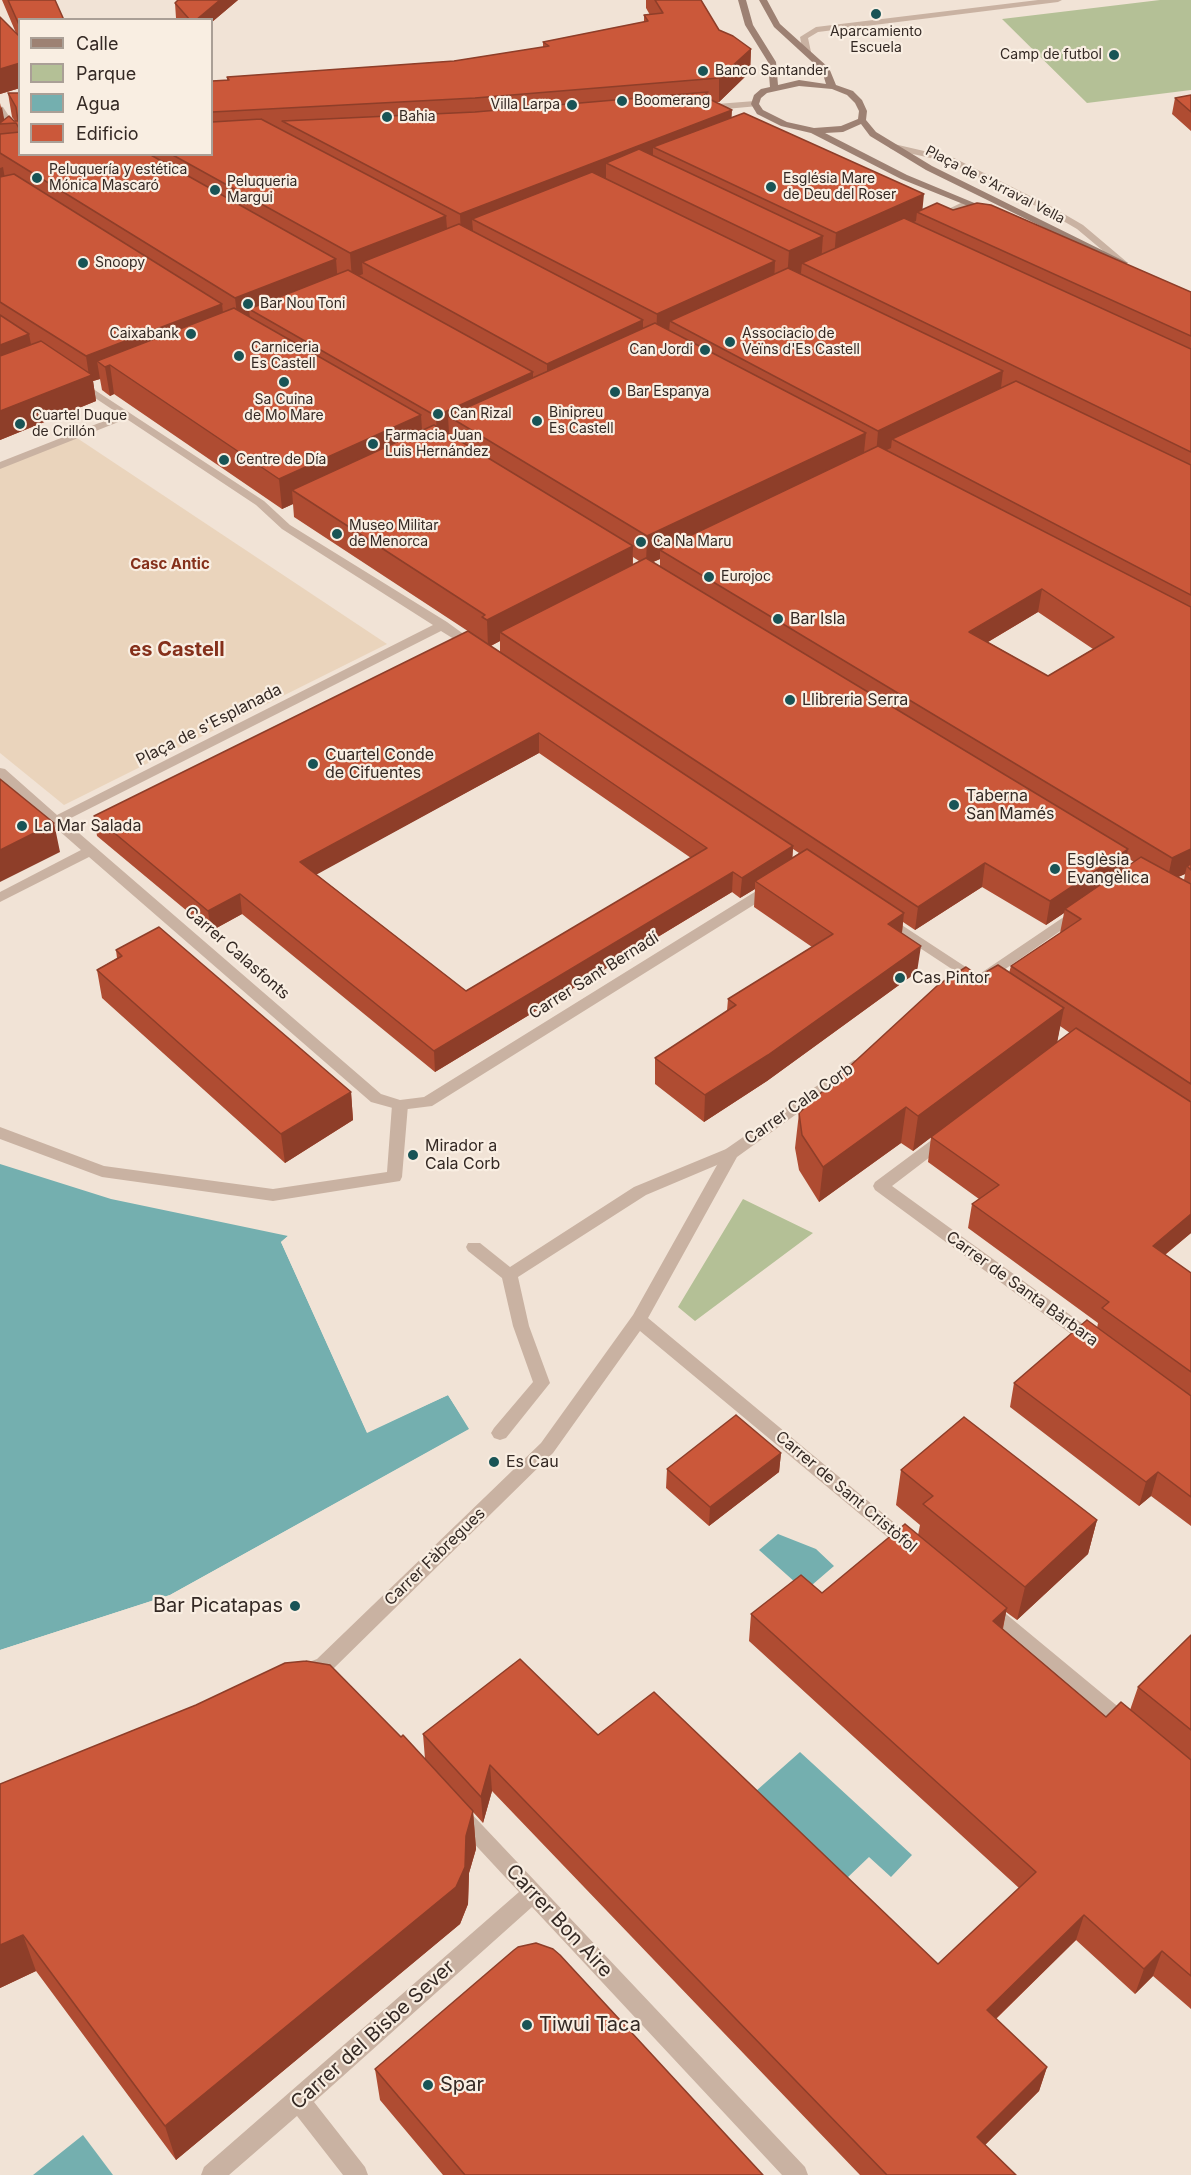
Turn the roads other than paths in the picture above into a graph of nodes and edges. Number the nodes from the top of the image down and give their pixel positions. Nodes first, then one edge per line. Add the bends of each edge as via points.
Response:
1 (742, 0) edge
2 (763, 0) edge
3 (1058, 0) edge
4 (807, 52) junction
5 (774, 87) junction
6 (833, 87) junction
7 (755, 104) junction
8 (0, 109) edge
9 (692, 110) edge
10 (3, 120) edge
11 (862, 120) junction
12 (784, 124) junction
13 (761, 128) edge
14 (814, 131) junction
15 (18, 140) edge
16 (894, 147) junction
17 (968, 203) junction
18 (920, 225) edge
19 (1128, 265) junction
20 (72, 378) edge
21 (127, 415) junction
22 (0, 466) edge
23 (443, 625) junction
24 (487, 655) edge
25 (0, 772) edge
26 (55, 821) junction
27 (91, 850) junction
28 (784, 879) edge
29 (0, 898) edge
30 (1090, 904) edge
31 (872, 912) edge
32 (864, 1059) edge
33 (400, 1105) junction
34 (957, 1129) edge
35 (0, 1133) edge
36 (731, 1152) junction
37 (474, 1247) dead end
38 (508, 1275) junction
39 (639, 1320) junction
40 (1107, 1351) edge
41 (500, 1433) dead end
42 (924, 1557) edge
43 (970, 1595) edge
44 (324, 1665) junction
45 (291, 1678) edge
46 (340, 1683) edge
47 (1136, 1733) edge
48 (450, 1804) edge
49 (533, 1893) junction
50 (299, 2101) junction
51 (212, 2175) edge
52 (357, 2175) edge
53 (797, 2175) edge

1 - 5 main road via 749,25 772,62
2 - 4 main road via 777,25
3 - 4 street via 816,30 804,37
4 - 6 main road via 826,70
5 - 6 main road via 799,83
5 - 7 main road via 757,97
6 - 11 main road via 856,98 863,111
7 - 9 street
7 - 12 main road via 760,112
8 - 10 street
10 - 15 street
11 - 14 main road via 843,129
11 - 16 main road, Plaça de s'Arraval Vella via 873,134
12 - 13 street
12 - 14 main road
14 - 17 main road via 904,177
16 - 19 main road, Plaça de s'Arraval Vella via 966,187
16 - 19 street via 951,160 1049,208
17 - 18 street
17 - 19 main road
20 - 21 street via 94,387
21 - 22 street
21 - 23 street
23 - 24 street
23 - 26 street, Plaça de s'Esplanada
25 - 26 street
26 - 27 street, Carrer Calasfonts
27 - 29 street
27 - 33 street, Carrer Calasfonts via 376,1098
28 - 33 street, Carrer Sant Bernadí via 427,1102
30 - 31 street via 978,986
32 - 36 street, Carrer Cala Corb
33 - 35 street via 394,1177 273,1195 102,1171
34 - 40 street, Carrer de Santa Bàrbara via 881,1186
36 - 38 street, Carrer Cala Corb via 640,1191
36 - 39 street, Carrer Fàbregues
37 - 38 street
38 - 41 street via 542,1383
39 - 42 street, Carrer de Sant Cristòfol
39 - 44 street, Carrer Fàbregues via 547,1448
43 - 47 street
44 - 45 street, Carrer Fàbregues
44 - 46 street
48 - 49 street, Carrer Bon Aire
49 - 50 street, Carrer del Bisbe Sever
49 - 53 street, Carrer Bon Aire
50 - 51 street, Carrer del Bisbe Sever
50 - 52 street

